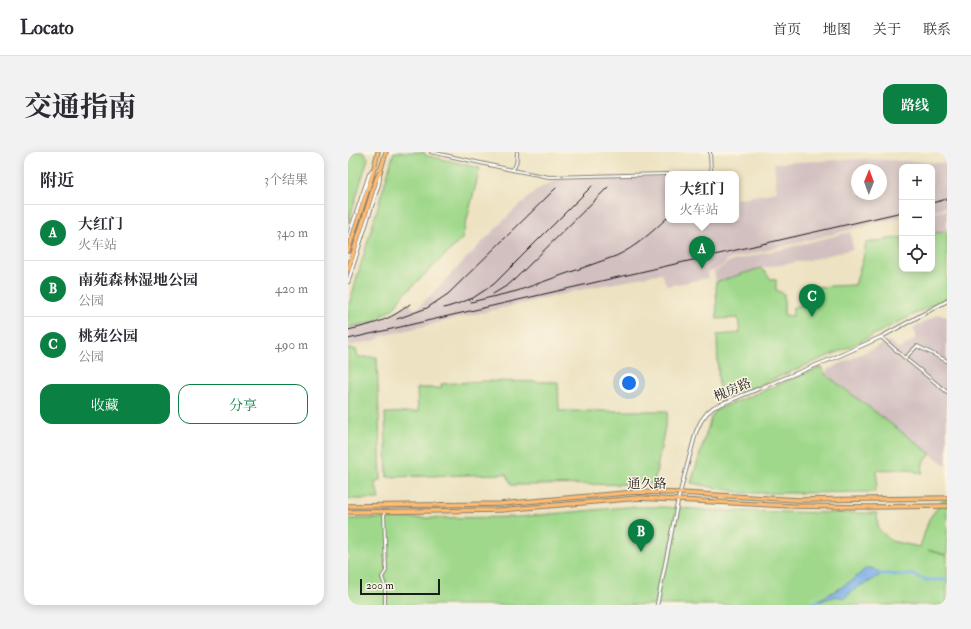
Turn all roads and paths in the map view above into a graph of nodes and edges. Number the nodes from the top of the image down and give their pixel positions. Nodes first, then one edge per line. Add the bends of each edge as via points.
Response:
1 (378, 152) edge
2 (386, 152) edge
3 (431, 152) edge
4 (517, 152) edge
5 (710, 152) edge
6 (373, 170) junction
7 (512, 170) junction
8 (711, 171) edge
9 (380, 172) junction
10 (665, 174) edge
11 (348, 223) edge
12 (352, 224) junction
13 (348, 238) edge
14 (348, 251) edge
15 (348, 270) edge
16 (348, 282) edge
17 (947, 301) edge
18 (880, 337) junction
19 (905, 358) junction
20 (947, 361) edge
21 (947, 392) edge
22 (680, 493) junction
23 (947, 498) edge
24 (678, 500) junction
25 (348, 506) edge
26 (947, 506) edge
27 (348, 512) edge
28 (384, 512) junction
29 (385, 605) edge
30 (657, 605) edge

1 - 6 main road
2 - 9 main road
3 - 7 street
4 - 7 street via 517,161
5 - 8 street
6 - 12 street via 368,175
6 - 14 main road
7 - 10 street via 549,177
9 - 15 main road
9 - 16 street via 379,183
11 - 12 street
12 - 13 street
17 - 18 street, 槐房路
18 - 19 street
18 - 22 street, 槐房路 via 710,410 696,432
19 - 20 street via 917,346
19 - 21 street
22 - 23 main road, 通久路 via 798,500
22 - 24 street, 槐房路
22 - 25 main road, 通久路 via 636,492 500,504
24 - 26 main road, 通久路 via 792,506
24 - 28 main road, 通久路 via 639,498 501,510
24 - 30 street, 槐房路
27 - 28 main road, 通久路
28 - 29 street via 386,571 382,578 385,586

